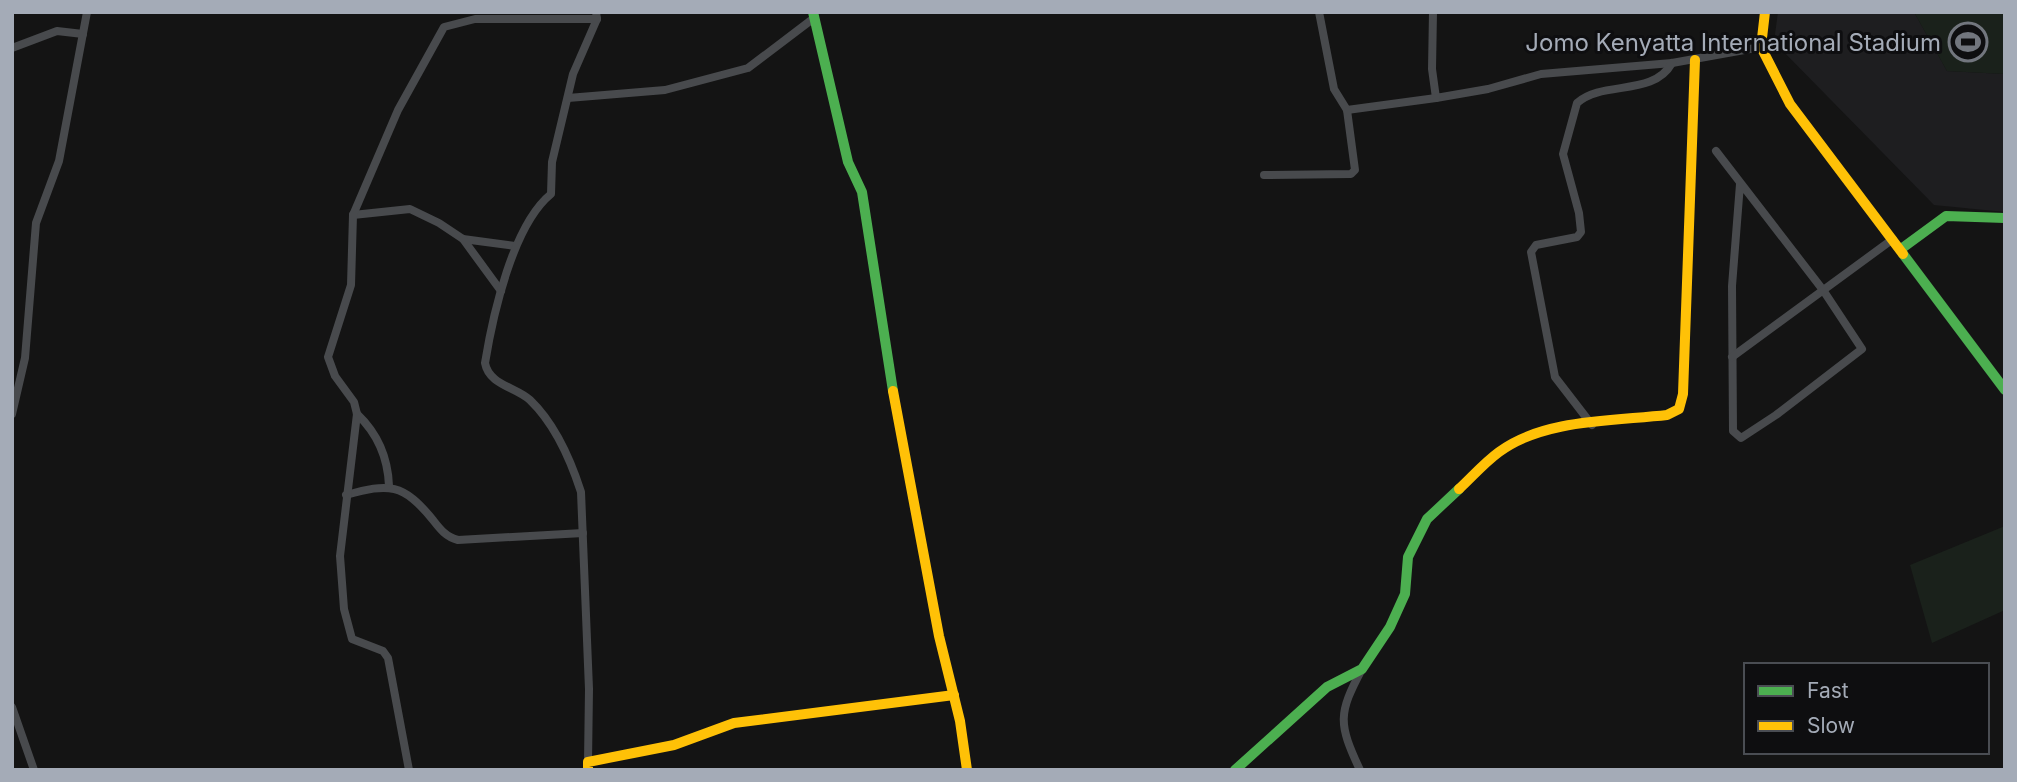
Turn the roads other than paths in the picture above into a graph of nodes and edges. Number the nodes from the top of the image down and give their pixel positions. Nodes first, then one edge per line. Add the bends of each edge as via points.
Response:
1 (87, 12) edge
2 (1318, 12) edge
3 (1433, 12) edge
4 (1765, 12) edge
5 (813, 15) edge
6 (597, 16) edge
7 (83, 34) junction
8 (1761, 47) junction
9 (12, 48) edge
10 (1695, 60) junction
11 (1672, 63) junction
12 (568, 98) junction
13 (1436, 98) junction
14 (1346, 110) junction
15 (1716, 151) dead end
16 (1264, 175) dead end
17 (1740, 184) junction
18 (353, 215) junction
19 (2005, 218) edge
20 (464, 239) junction
21 (1893, 239) junction
22 (515, 246) junction
23 (1901, 248) junction
24 (1823, 290) junction
25 (501, 291) junction
26 (1732, 358) junction
27 (2005, 390) edge
28 (12, 414) edge
29 (357, 414) junction
30 (1592, 425) junction
31 (388, 486) junction
32 (346, 495) junction
33 (583, 533) junction
34 (1362, 669) junction
35 (954, 695) junction
36 (12, 707) edge
37 (588, 766) edge
38 (34, 770) edge
39 (410, 770) edge
40 (967, 770) edge
41 (1235, 770) edge
42 (1360, 770) edge

1 - 7 street
2 - 14 street via 1334,89
3 - 13 street
4 - 8 street
5 - 12 street via 748,68 665,90
5 - 35 street via 848,162 862,192 884,342
6 - 12 street
6 - 18 street via 475,19 444,27 398,110
7 - 9 street via 57,31
7 - 28 street via 59,161 36,223 25,358
8 - 10 street
8 - 21 street via 1790,104
10 - 11 street
10 - 30 street via 1682,401 1675,413
11 - 13 street via 1541,74
11 - 30 street via 1659,79 1593,94 1577,103 1563,153 1581,232 1577,237 1536,245 1531,252 1555,377
12 - 22 street via 552,162 551,194 538,204
13 - 14 street
14 - 16 street via 1353,173
15 - 17 street
17 - 24 street
17 - 26 street
18 - 20 street via 410,209
18 - 29 street via 351,285 328,356
19 - 23 street via 1946,216
20 - 22 street
20 - 25 street
21 - 23 street
21 - 24 street
22 - 25 street
23 - 27 street
24 - 26 street
24 - 26 street via 1862,351 1742,438 1733,431
25 - 33 street via 486,370 530,400 562,448 581,492
29 - 31 street via 385,458
29 - 32 street
30 - 34 street via 1539,432 1512,443 1427,519 1408,557 1405,594
31 - 32 street
31 - 33 street via 408,496 454,539
32 - 39 street via 340,556 344,609 352,639 383,651 388,658
33 - 37 street
34 - 41 street via 1327,687
34 - 42 street via 1343,708 1343,724
35 - 37 street via 734,723 674,745
35 - 40 street
36 - 38 street

